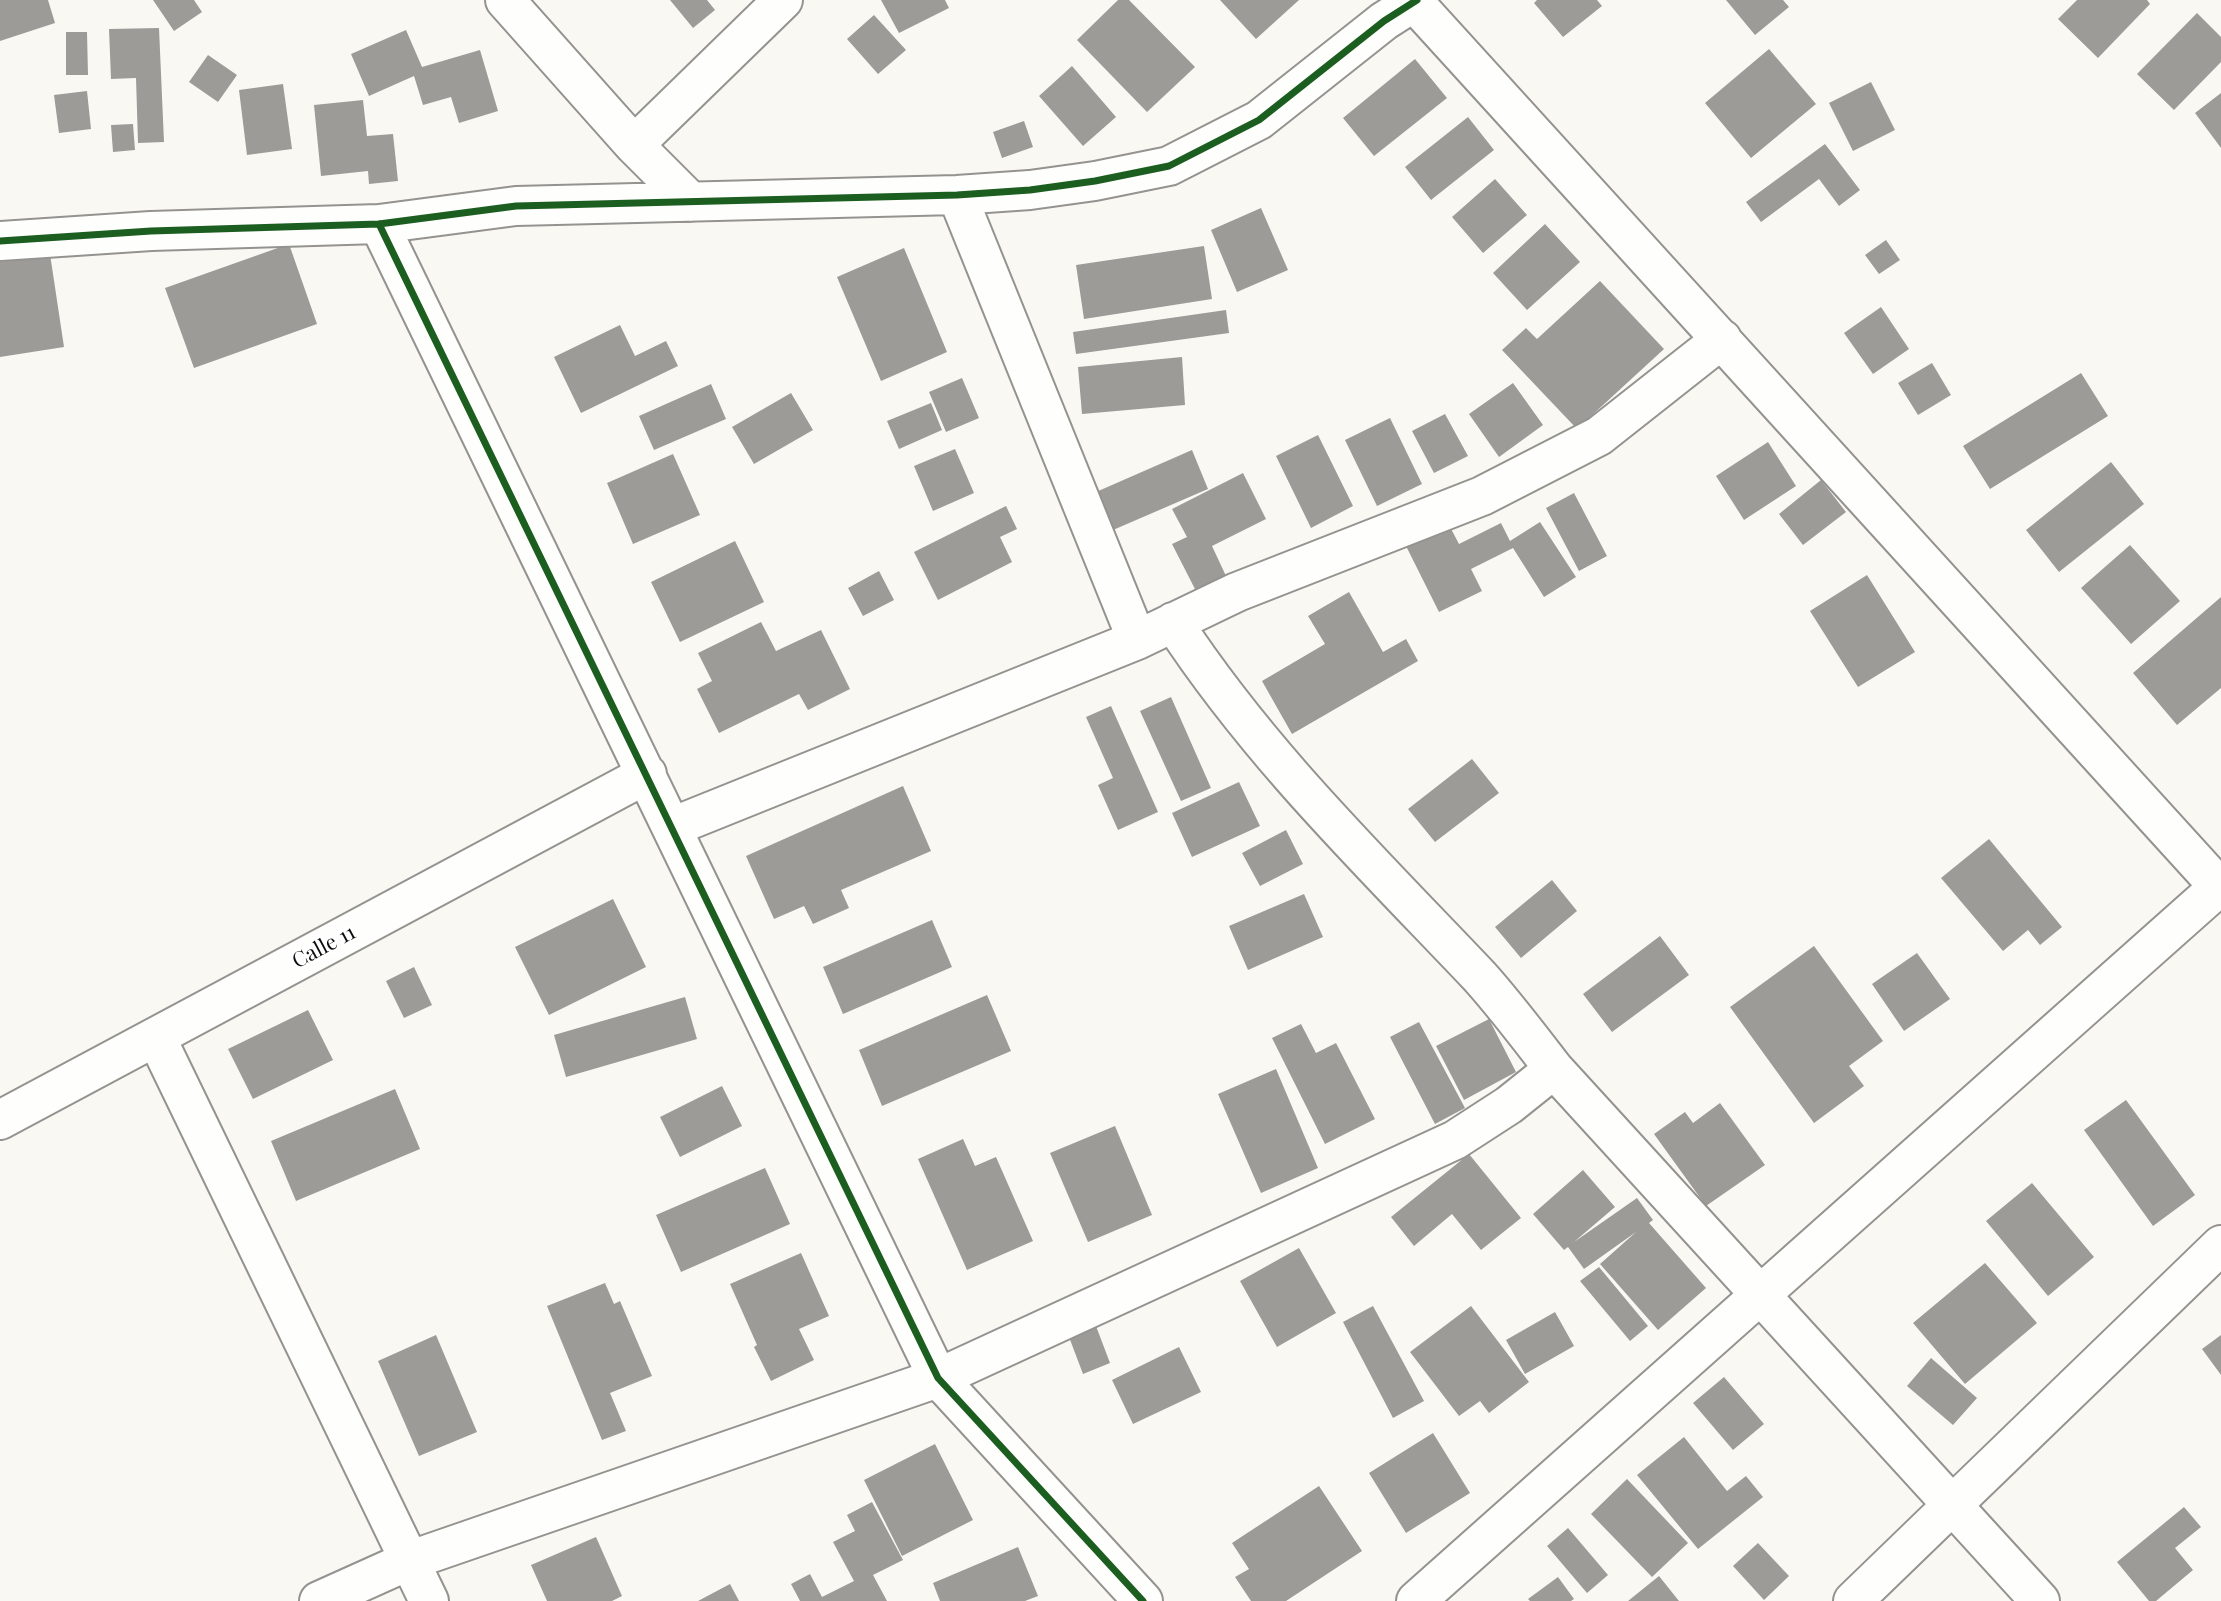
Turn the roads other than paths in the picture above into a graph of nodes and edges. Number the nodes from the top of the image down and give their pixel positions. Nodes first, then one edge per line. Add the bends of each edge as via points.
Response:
1 (505, 0) edge
2 (783, 0) edge
3 (1414, 1) edge
4 (634, 145) junction
5 (957, 195) junction
6 (691, 202) junction
7 (379, 223) junction
8 (0, 241) edge
9 (1722, 339) junction
10 (1173, 622) junction
11 (1136, 640) junction
12 (647, 774) junction
13 (673, 827) junction
14 (2220, 887) edge
15 (156, 1037) junction
16 (1554, 1069) junction
17 (0, 1120) edge
18 (2221, 1245) edge
19 (1762, 1296) junction
20 (938, 1378) junction
21 (1952, 1505) junction
22 (408, 1561) junction
23 (319, 1601) edge
24 (429, 1601) edge
25 (1143, 1601) edge
26 (1416, 1601) edge
27 (1853, 1601) edge
28 (2040, 1601) edge

1 - 4 street
2 - 4 street
3 - 5 street via 1259,120 1169,166 1030,190
3 - 9 street
4 - 6 street
5 - 6 street
5 - 11 street
6 - 7 street via 516,206
7 - 8 street
7 - 12 street
9 - 10 street via 1598,436 1482,496 1237,592
9 - 14 street
10 - 11 street
10 - 16 street via 1229,703 1273,756 1482,979
11 - 13 street
12 - 13 street
12 - 15 street, Calle 11
13 - 20 street
14 - 19 street
15 - 17 street, Calle 11
15 - 22 street
16 - 19 street
16 - 20 street via 1455,1140
18 - 21 street
19 - 21 street
19 - 26 street
20 - 22 street
20 - 25 street
21 - 27 street
21 - 28 street
22 - 23 street
22 - 24 street

